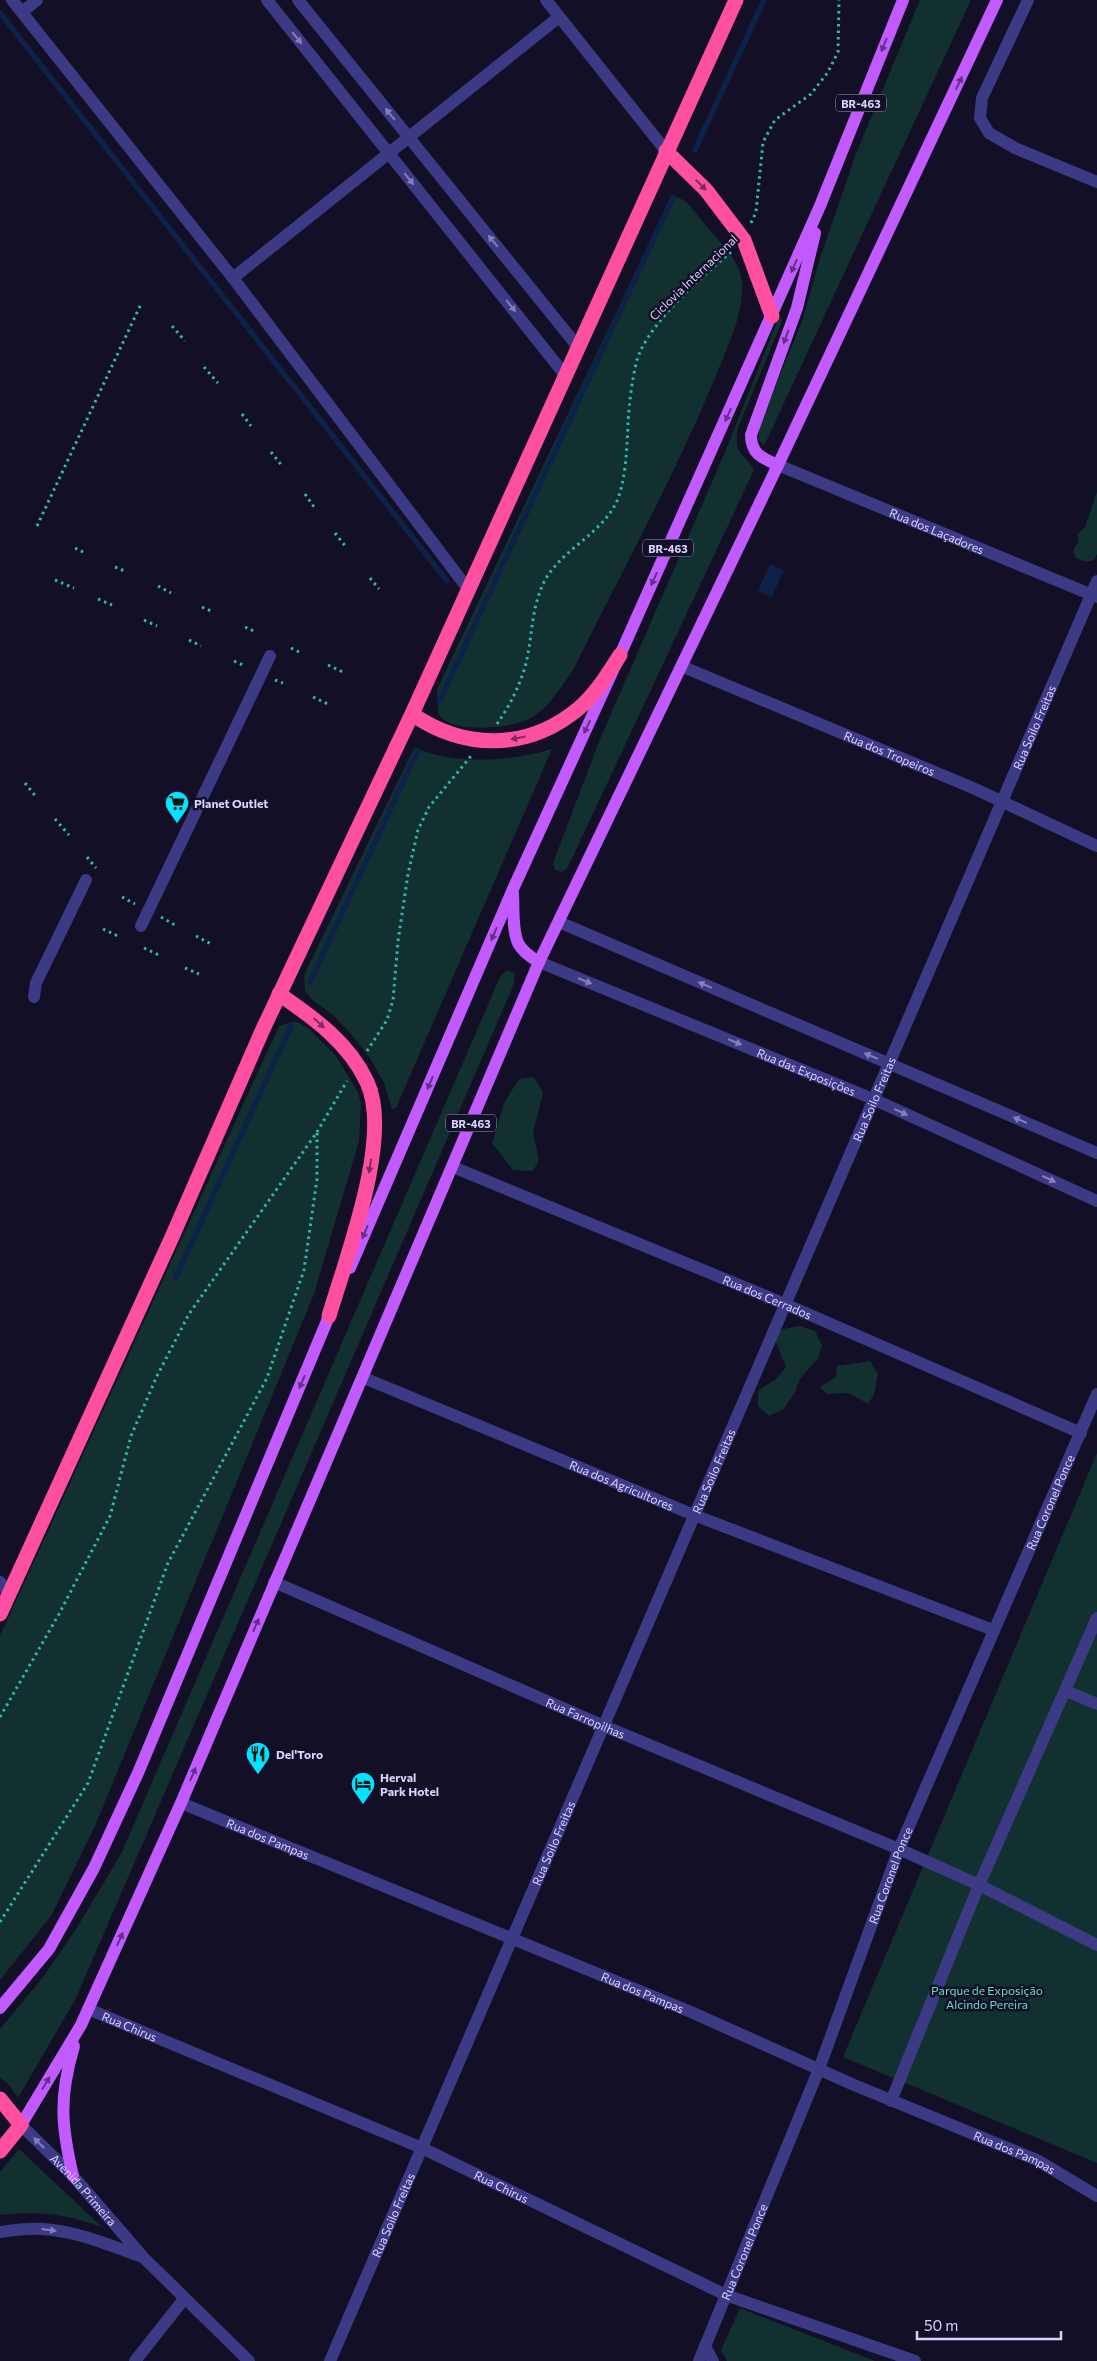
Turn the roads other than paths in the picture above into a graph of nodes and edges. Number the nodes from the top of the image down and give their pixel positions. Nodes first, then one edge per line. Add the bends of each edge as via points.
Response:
1 (12, 0) edge
2 (37, 0) edge
3 (267, 0) edge
4 (298, 0) edge
5 (546, 0) edge
6 (736, 0) edge
7 (903, 0) edge
8 (997, 0) edge
9 (1028, 0) edge
10 (22, 12) junction
11 (560, 17) junction
12 (409, 137) junction
13 (666, 151) junction
14 (389, 153) junction
15 (1097, 182) edge
16 (820, 206) junction
17 (233, 278) junction
18 (772, 316) junction
19 (578, 347) junction
20 (565, 375) junction
21 (778, 465) junction
22 (1097, 581) edge
23 (468, 589) junction
24 (1094, 596) edge
25 (270, 656) dead end
26 (620, 656) junction
27 (680, 666) junction
28 (412, 714) junction
29 (1001, 802) junction
30 (1097, 846) edge
31 (86, 880) dead end
32 (513, 889) junction
33 (559, 922) junction
34 (141, 926) dead end
35 (540, 962) junction
36 (279, 994) junction
37 (34, 997) dead end
38 (889, 1064) junction
39 (873, 1099) junction
40 (1097, 1153) edge
41 (452, 1167) junction
42 (1097, 1201) edge
43 (785, 1304) junction
44 (329, 1316) junction
45 (364, 1378) junction
46 (1097, 1394) edge
47 (1081, 1433) junction
48 (694, 1515) junction
49 (274, 1582) junction
50 (5, 1588) edge
51 (0, 1614) edge
52 (1097, 1618) edge
53 (993, 1630) junction
54 (1066, 1691) junction
55 (1097, 1704) edge
56 (604, 1726) junction
57 (181, 1803) junction
58 (899, 1849) junction
59 (979, 1885) junction
60 (512, 1940) junction
61 (1097, 1945) edge
62 (0, 2008) edge
63 (88, 2009) junction
64 (81, 2025) junction
65 (819, 2069) junction
66 (0, 2099) edge
67 (891, 2101) junction
68 (21, 2125) junction
69 (422, 2148) junction
70 (0, 2151) edge
71 (73, 2176) junction
72 (1097, 2196) edge
73 (0, 2232) edge
74 (143, 2257) junction
75 (726, 2295) junction
76 (184, 2299) junction
77 (706, 2346) junction
78 (901, 2358) edge
79 (135, 2361) edge
80 (249, 2361) edge
81 (330, 2361) edge
82 (699, 2361) edge
83 (713, 2361) edge
84 (915, 2361) edge

1 - 10 street
2 - 10 street
3 -> 14 street
12 -> 4 street
5 - 11 street
6 - 13 highway
7 -> 16 main road, BR-463
21 -> 8 main road, BR-463
9 - 15 street via 982,98 980,118 989,133 1015,148
10 - 17 street
11 - 12 street
11 - 13 street
12 - 14 street
19 -> 12 street
13 -> 18 highway via 706,190 744,240
13 - 19 highway
14 - 17 street
14 -> 20 street
16 -> 18 main road, BR-463
16 -> 21 main road via 797,308 751,435 755,452
17 - 23 street
18 -> 26 main road, BR-463
19 - 20 highway
20 - 23 highway
21 - 24 street, Rua dos Laçadores
21 - 27 main road, BR-463
22 - 24 street, Rua Soilo Freitas
23 - 28 highway
24 - 29 street, Rua Soilo Freitas
25 - 34 street
26 -> 28 highway via 578,709 550,728 518,739 484,742 450,735
26 -> 32 main road, BR-463
27 - 29 street, Rua dos Tropeiros
27 - 33 main road, BR-463
28 - 36 highway
29 - 30 street, Rua dos Tropeiros
29 - 38 street, Rua Soilo Freitas
31 - 37 street via 36,983
32 - 35 main road via 518,943 528,955
32 -> 44 main road, BR-463
33 - 35 main road, BR-463
38 -> 33 street
35 -> 39 street, Rua das Exposições
35 - 41 main road, BR-463
36 -> 44 highway via 308,1013 339,1041 357,1064 374,1107 376,1132 367,1184
36 - 50 highway via 172,1237
38 - 39 street, Rua Soilo Freitas
40 -> 38 street
39 -> 42 street, Rua das Exposições
39 - 43 street, Rua Soilo Freitas
41 - 43 street, Rua dos Cerrados
41 - 45 main road, BR-463
43 - 47 street, Rua dos Cerrados
43 - 48 street, Rua Soilo Freitas
44 -> 62 main road, BR-463 via 138,1773 94,1868 49,1949
45 - 48 street, Rua dos Agricultores
45 - 49 main road, BR-463
46 - 47 street, Rua Coronel Ponce
47 - 53 street, Rua Coronel Ponce
48 - 53 street, Rua dos Agricultores
48 - 56 street, Rua Soilo Freitas
49 - 56 street, Rua Farropilhas
57 -> 49 main road, BR-463
50 - 51 highway
52 - 54 street
53 - 58 street, Rua Coronel Ponce
54 - 55 street
54 - 59 street
56 - 58 street, Rua Farropilhas
56 - 60 street, Rua Soilo Freitas
57 - 60 street, Rua dos Pampas
63 -> 57 main road, BR-463
58 - 59 street, Rua Farropilhas
58 - 65 street, Rua Coronel Ponce
59 - 61 street, Rua Farropilhas
59 - 67 street
60 - 65 street, Rua dos Pampas via 691,2012
60 - 69 street, Rua Soilo Freitas
63 - 64 main road, BR-463
63 - 69 street, Rua Chirus
68 -> 64 main road, BR-463
64 - 71 main road via 65,2076 62,2107 64,2140
65 - 67 street, Rua dos Pampas
65 - 75 street, Rua Coronel Ponce
66 - 68 highway
67 - 72 street, Rua dos Pampas via 1037,2160
68 - 70 highway, BR-463
71 -> 68 street, Avenida Primeira
69 - 75 street, Rua Chirus
69 - 81 street, Rua Soilo Freitas
71 - 74 street, Avenida Primeira
73 -> 74 street, Avenida Primeira via 43,2229 63,2232
74 - 76 street, Avenida Primeira
75 - 77 street, Rua Coronel Ponce
75 - 78 street, Rua Chirus
76 - 79 street
76 - 80 street, Avenida Primeira
77 - 82 street, Rua Coronel Ponce
77 - 83 street
78 - 84 street, Rua Chirus

